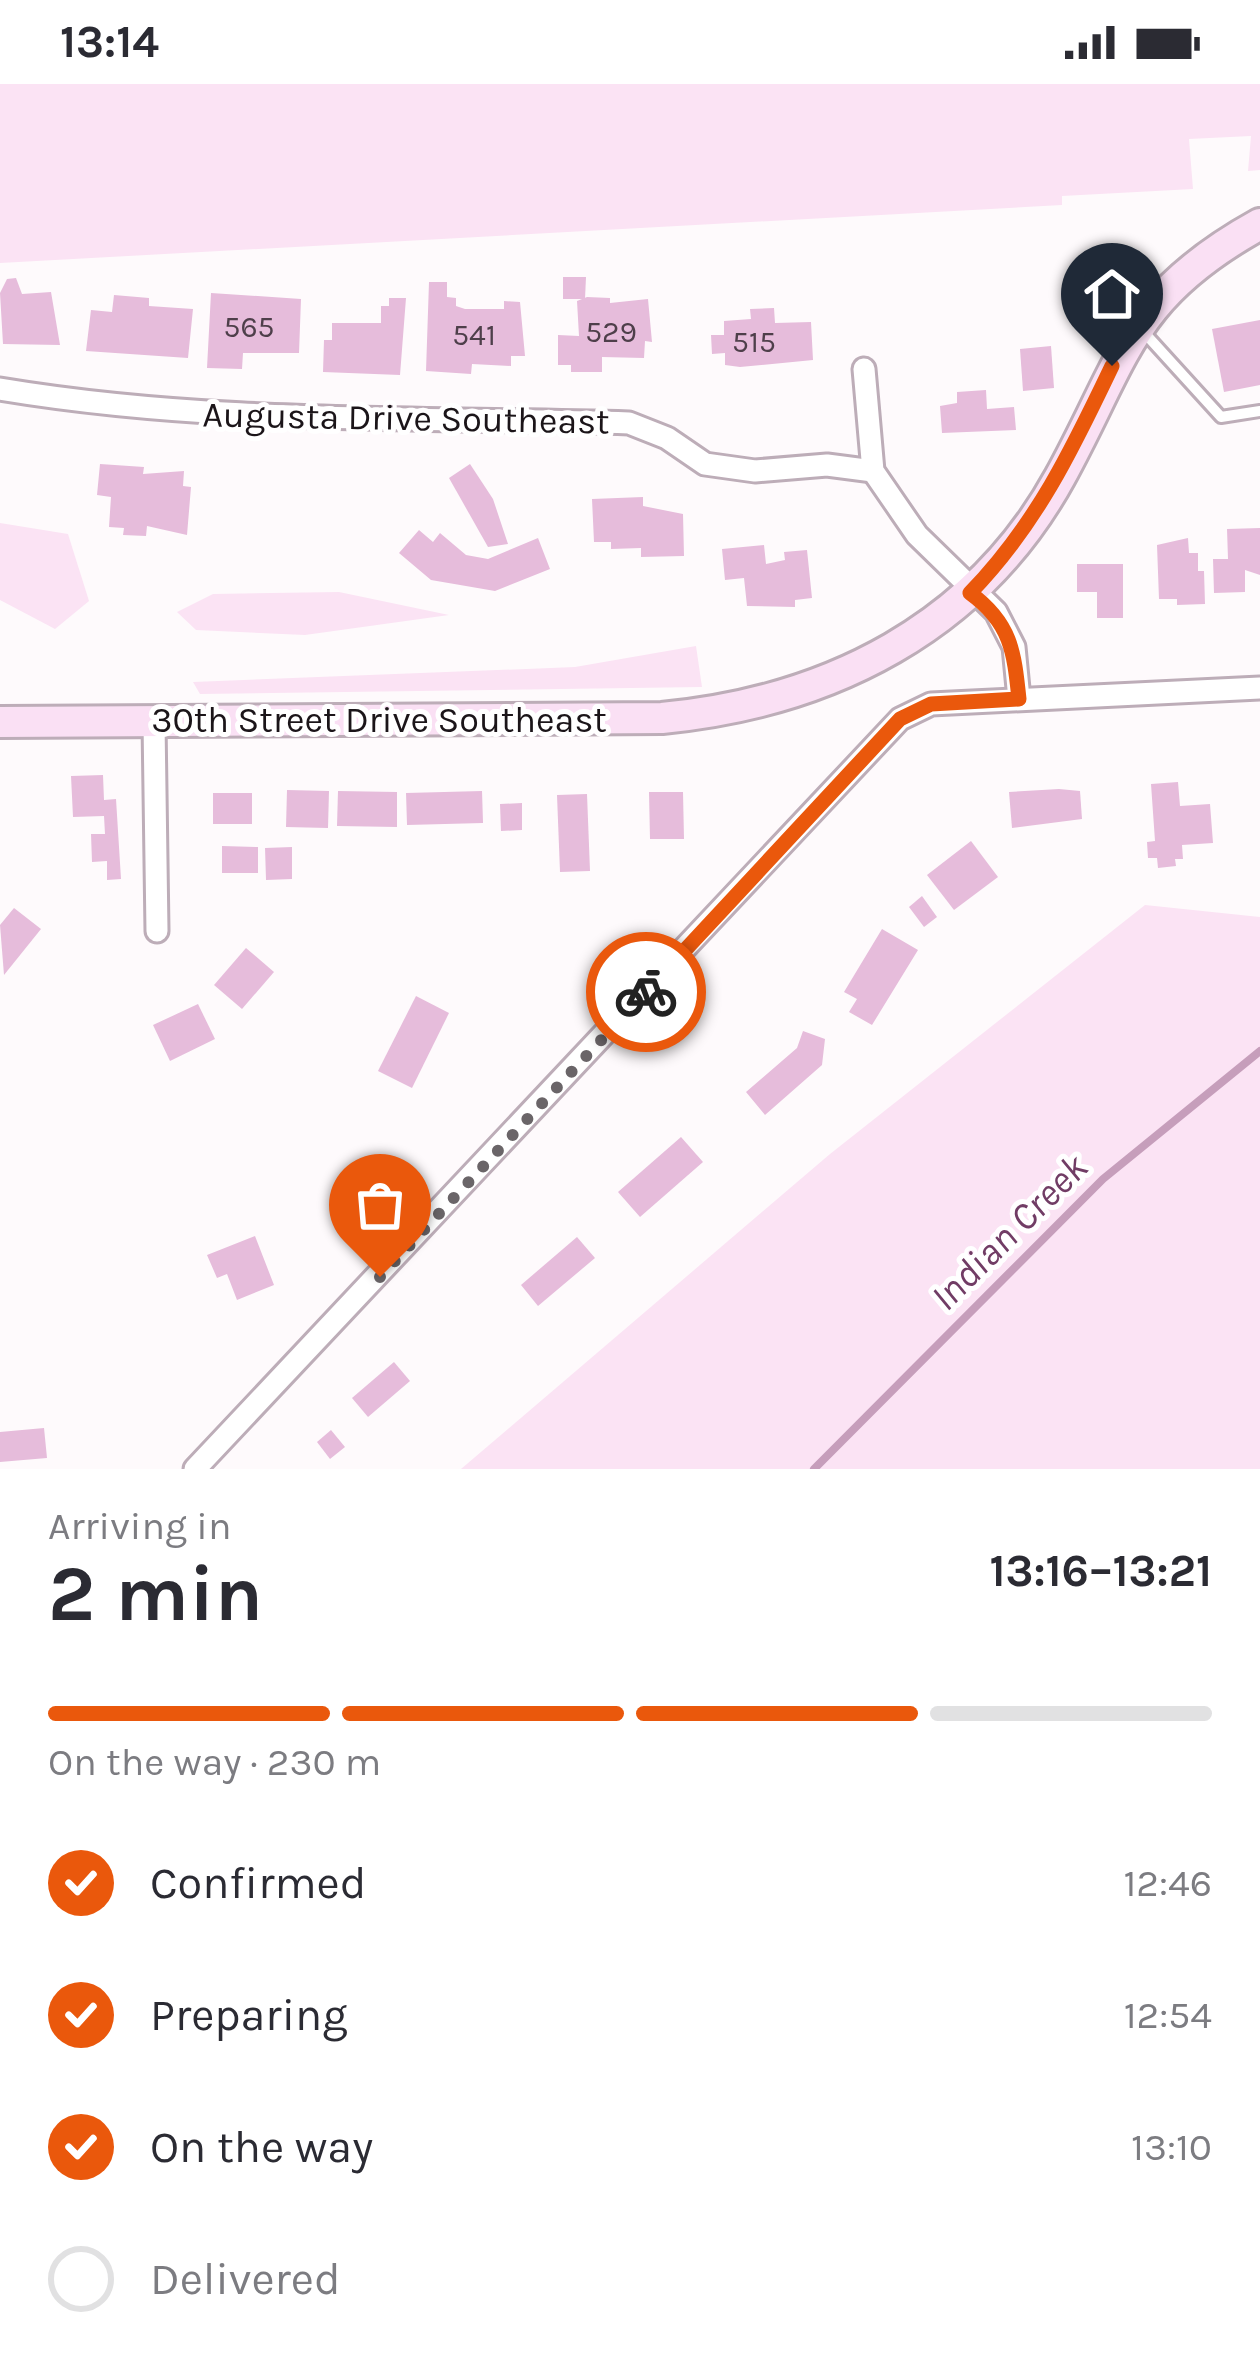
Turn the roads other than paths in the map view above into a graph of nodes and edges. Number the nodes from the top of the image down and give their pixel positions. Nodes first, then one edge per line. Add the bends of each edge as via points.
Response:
1 (1260, 224) edge
2 (1137, 324) junction
3 (863, 369) dead end
4 (0, 389) edge
5 (1260, 411) edge
6 (873, 471) junction
7 (970, 593) junction
8 (1260, 688) edge
9 (1019, 699) junction
10 (0, 722) edge
11 (154, 722) junction
12 (158, 931) dead end
13 (196, 1469) edge

1 - 2 main road, 30th Street Drive Southeast via 1202,260
2 - 5 lane via 1221,417
2 - 7 main road, 30th Street Drive Southeast via 1030,526
3 - 6 street
4 - 6 street, Augusta Drive Southeast via 214,416 629,423 705,464
6 - 7 street
7 - 9 street via 1007,629
7 - 11 main road, 30th Street Drive Southeast via 862,668 757,706 662,718
8 - 9 street
9 - 13 street via 931,704 900,719
10 - 11 main road, 30th Street Drive Southeast
11 - 12 street

